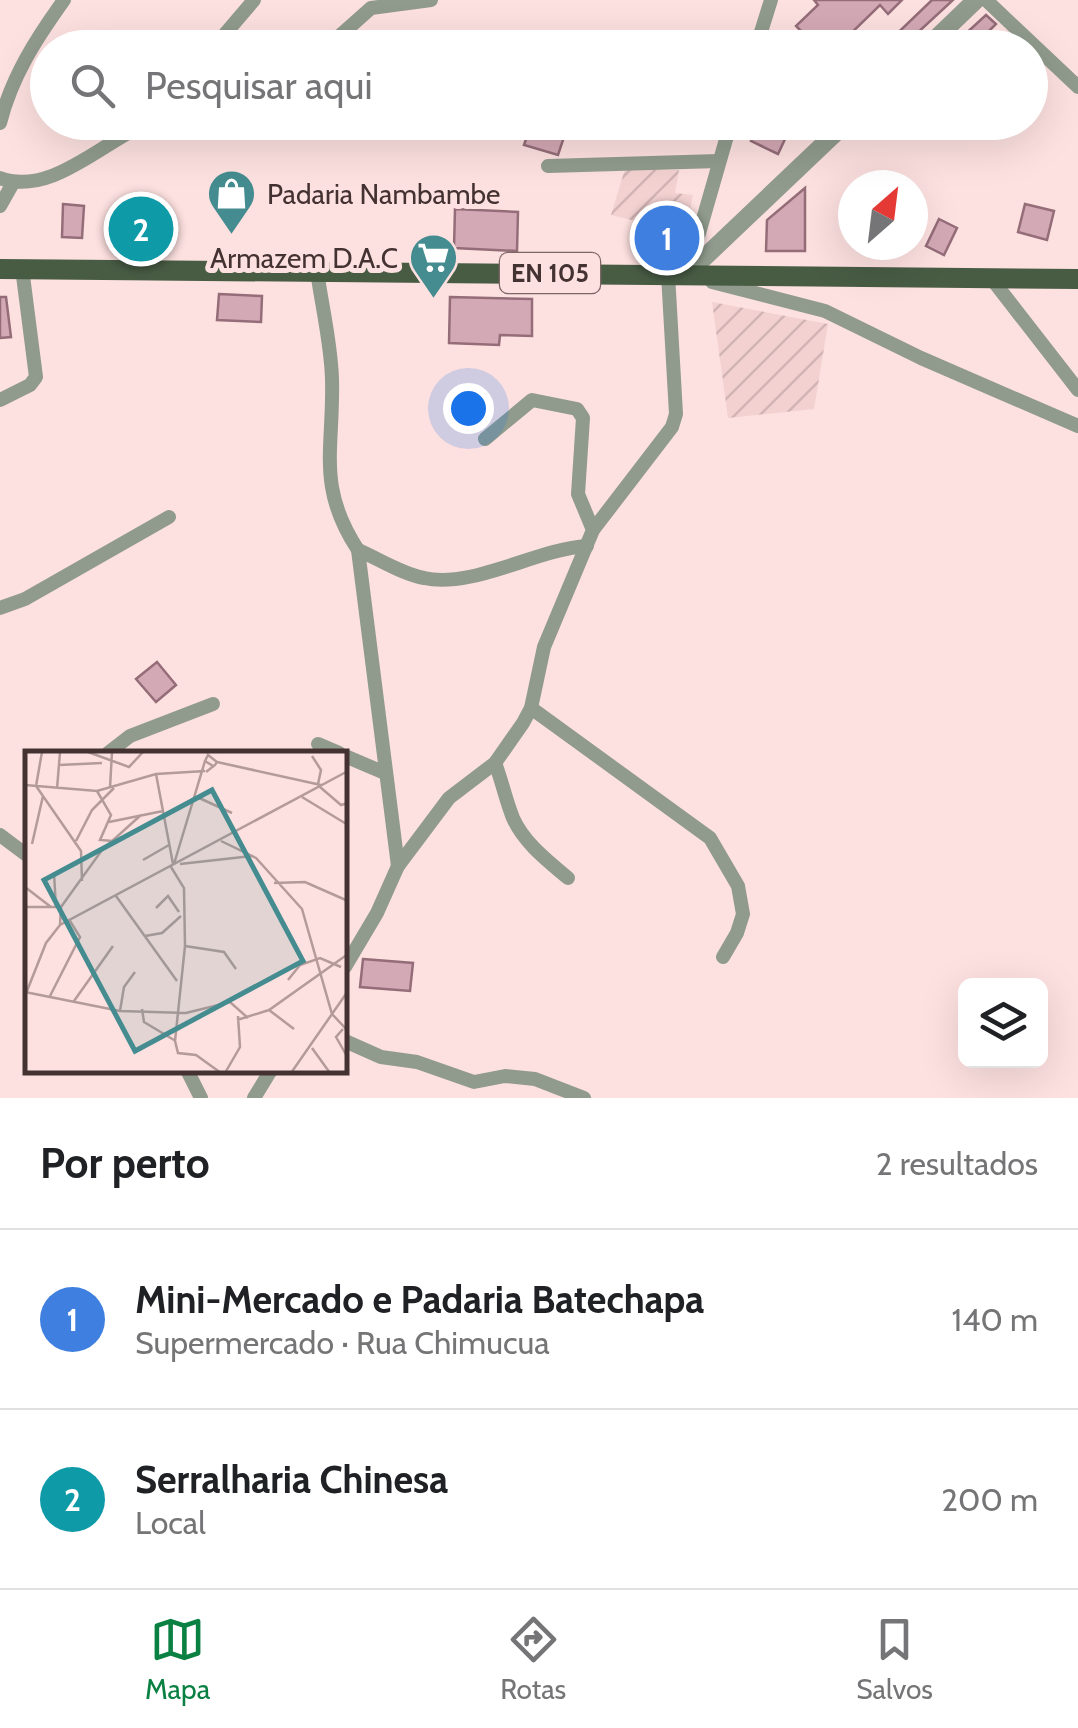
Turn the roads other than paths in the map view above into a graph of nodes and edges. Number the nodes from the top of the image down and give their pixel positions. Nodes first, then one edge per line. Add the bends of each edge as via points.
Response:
1 (64, 0) edge
2 (254, 0) edge
3 (432, 0) edge
4 (771, 0) edge
5 (976, 0) edge
6 (986, 0) edge
7 (44, 30) edge
8 (228, 30) edge
9 (347, 30) edge
10 (762, 30) edge
11 (945, 30) edge
12 (1018, 30) edge
13 (30, 52) edge
14 (1048, 59) edge
15 (1078, 87) edge
16 (0, 123) edge
17 (113, 140) edge
18 (726, 140) edge
19 (827, 140) edge
20 (719, 161) junction
21 (548, 166) dead end
22 (7, 181) edge
23 (0, 206) edge
24 (22, 268) junction
25 (0, 270) edge
26 (318, 272) junction
27 (677, 275) junction
28 (990, 278) junction
29 (1078, 279) edge
30 (1078, 390) edge
31 (0, 400) edge
32 (1078, 426) edge
33 (485, 439) dead end
34 (169, 517) dead end
35 (594, 530) junction
36 (587, 546) junction
37 (358, 550) junction
38 (0, 608) edge
39 (212, 704) dead end
40 (531, 708) junction
41 (318, 744) dead end
42 (111, 751) edge
43 (335, 751) edge
44 (348, 757) edge
45 (495, 763) junction
46 (384, 773) junction
47 (0, 836) edge
48 (25, 854) edge
49 (398, 866) junction
50 (568, 878) dead end
51 (723, 956) dead end
52 (348, 963) edge
53 (348, 1042) edge
54 (188, 1073) edge
55 (269, 1073) edge
56 (201, 1098) edge
57 (254, 1098) edge
58 (584, 1098) edge

1 - 7 street
2 - 8 street
3 - 9 street via 371,8
4 - 10 street
5 - 11 street
6 - 12 street
13 - 16 street
14 - 15 street
17 - 22 street via 55,174
18 - 20 street
19 - 27 street
20 - 21 street
20 - 27 street
22 - 23 street
24 - 25 main road
24 - 26 main road, EN 105
24 - 31 street via 36,377
26 - 27 main road, EN 105
26 - 37 street via 332,376 331,497
27 - 28 main road, EN 105
27 - 32 street via 825,311
27 - 35 street via 676,414 666,438
28 - 29 main road, EN 105
28 - 30 street
33 - 35 street via 532,400 576,409 584,418 578,494
34 - 38 street
35 - 36 street
36 - 37 street via 447,580 423,578
36 - 40 street via 544,647
37 - 46 street
39 - 42 street via 130,736
40 - 45 street
40 - 51 street via 710,838 738,886 743,914
41 - 43 street
44 - 46 street
45 - 49 street via 449,798
45 - 50 street via 520,830
46 - 49 street
47 - 48 street
49 - 52 street
53 - 58 street via 474,1082 534,1080
54 - 56 street
55 - 57 street

